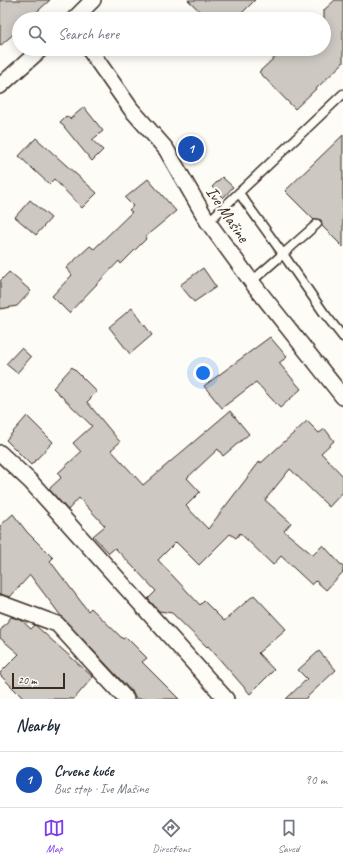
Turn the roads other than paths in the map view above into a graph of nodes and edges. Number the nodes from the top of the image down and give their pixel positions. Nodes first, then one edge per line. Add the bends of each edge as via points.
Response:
1 (92, 0) edge
2 (81, 12) edge
3 (33, 56) edge
4 (94, 56) edge
5 (0, 86) edge
6 (343, 94) edge
7 (239, 193) junction
8 (208, 222) junction
9 (317, 224) dead end
10 (283, 254) junction
11 (252, 281) junction
12 (343, 337) edge
13 (343, 396) edge
14 (0, 453) edge
15 (0, 603) edge
16 (126, 699) edge
17 (226, 699) edge

1 - 2 street
3 - 5 street
4 - 8 street, Ive Mašine via 131,109 166,149
6 - 7 lane
7 - 8 lane
7 - 10 lane
8 - 11 street, Ive Mašine
9 - 10 lane
10 - 11 lane
10 - 12 lane
11 - 13 street, Ive Mašine
14 - 17 street via 31,482
15 - 16 street via 57,624

